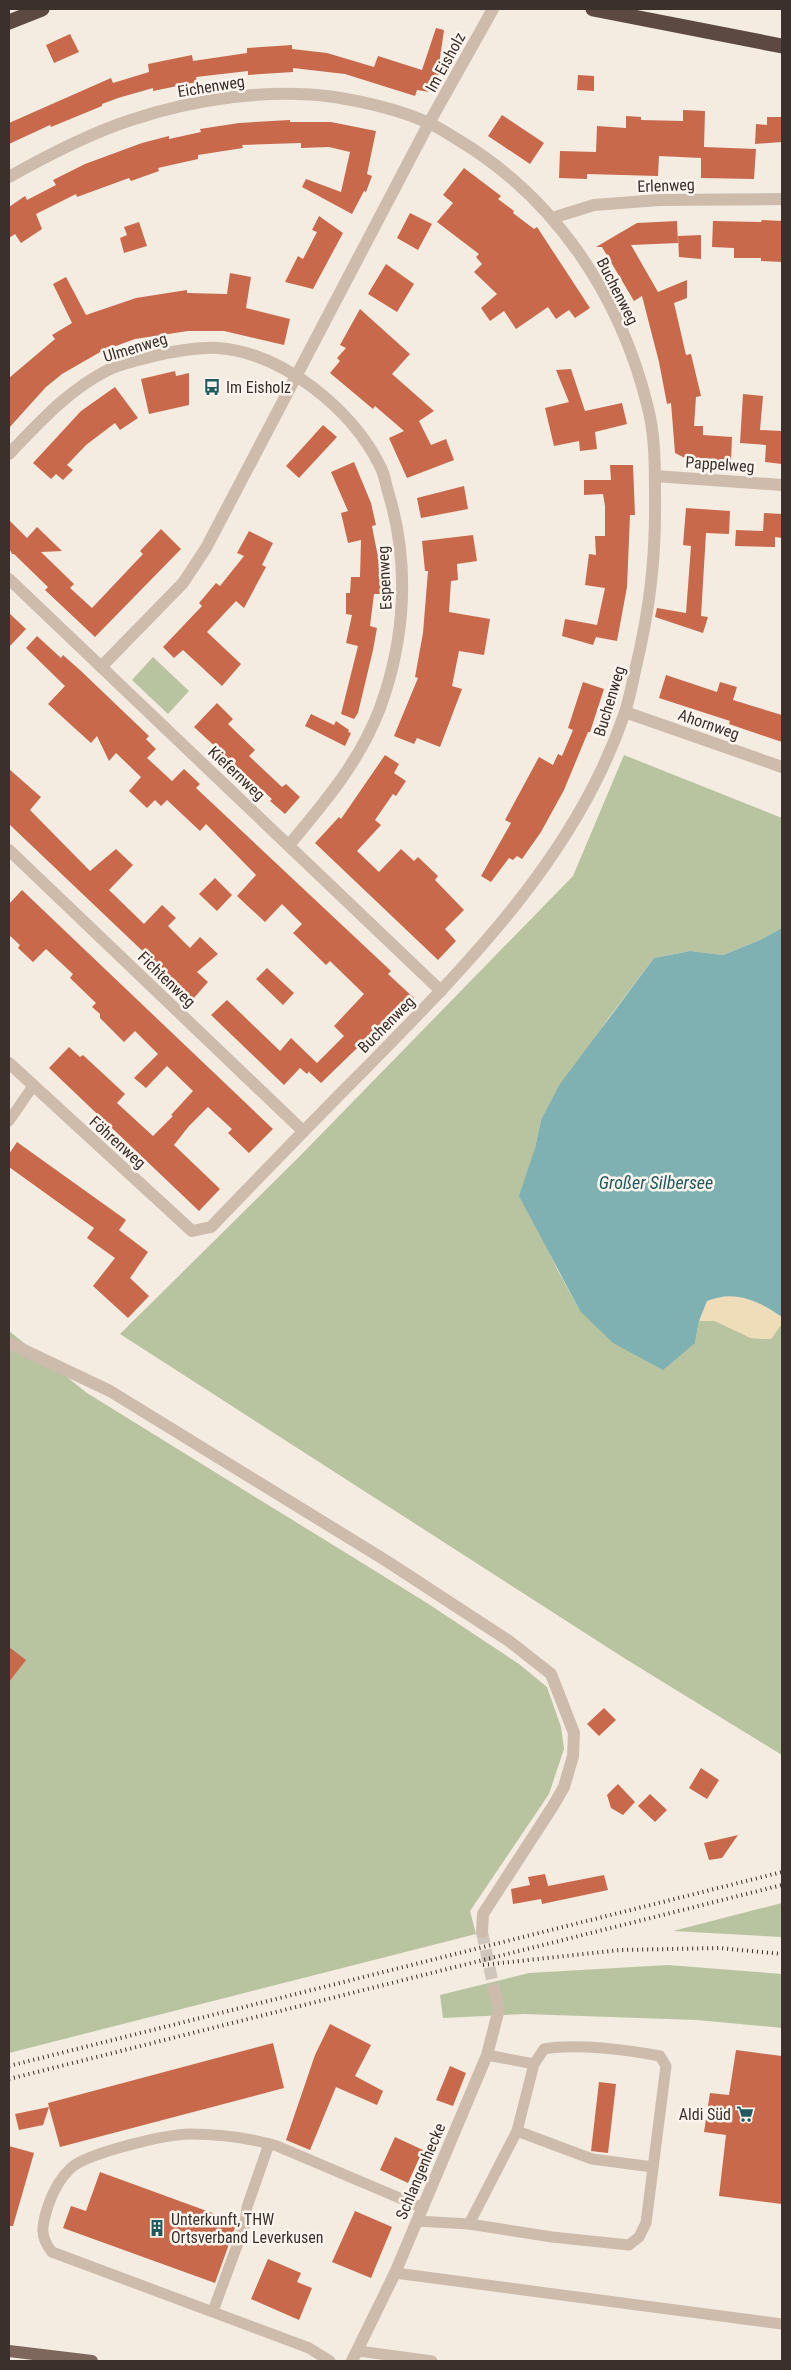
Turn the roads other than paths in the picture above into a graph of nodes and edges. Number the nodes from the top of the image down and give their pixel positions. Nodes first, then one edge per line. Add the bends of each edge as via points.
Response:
1 (42, 9) edge
2 (493, 9) edge
3 (593, 9) edge
4 (9, 22) edge
5 (782, 46) edge
6 (429, 123) junction
7 (9, 176) edge
8 (782, 199) edge
9 (552, 218) junction
10 (295, 376) junction
11 (9, 454) edge
12 (655, 476) junction
13 (782, 485) edge
14 (9, 579) edge
15 (101, 667) junction
16 (626, 712) junction
17 (782, 767) edge
18 (289, 845) junction
19 (9, 850) edge
20 (442, 991) junction
21 (9, 1063) edge
22 (33, 1086) junction
23 (9, 1121) edge
24 (303, 1131) junction
25 (211, 1227) joint
26 (9, 1343) edge
27 (482, 1932) tunnel mouth
28 (494, 1989) tunnel mouth
29 (487, 2055) junction
30 (534, 2064) junction
31 (516, 2131) junction
32 (269, 2144) junction
33 (653, 2167) junction
34 (423, 2208) junction
35 (417, 2221) junction
36 (469, 2224) junction
37 (395, 2273) junction
38 (213, 2311) junction
39 (782, 2324) edge
40 (9, 2351) edge
41 (355, 2356) edge
42 (92, 2361) edge
43 (330, 2361) edge
44 (432, 2361) edge

1 - 4 highway
2 - 6 street, Im Eisholz
3 - 5 highway
6 - 7 street, Eichenweg via 375,105 330,96 269,94 200,102 132,120 68,145
6 - 9 street, Buchenweg via 484,156 524,188
6 - 10 street, Im Eisholz
8 - 9 street, Erlenweg via 659,200 594,205
9 - 12 street, Buchenweg via 582,257 629,348 648,406
10 - 11 street, Ulmenweg via 259,357 218,348 183,350 147,358 108,370 55,405
10 - 15 street, Im Eisholz via 206,548 183,583
10 - 18 street, Espenweg via 328,399 357,428 381,468 395,516 402,566 403,609 380,708 356,760 338,787
12 - 13 street, Pappelweg
12 - 16 street, Buchenweg via 654,560 646,625
14 - 15 street, Kiefernweg
15 - 18 street, Kiefernweg
16 - 17 street, Ahornweg
16 - 20 street, Buchenweg via 601,773 552,859
18 - 20 street, Kiefernweg
19 - 24 street, Fichtenweg
20 - 24 street, Buchenweg
21 - 22 street, Föhrenweg
22 - 23 lane
22 - 25 street, Föhrenweg via 192,1231
24 - 25 street, Buchenweg
26 - 27 street via 110,1391 386,1560 509,1641 551,1674 574,1732 573,1756 564,1787 483,1914
28 - 29 street, Schlangenhecke via 499,2009
29 - 30 lane
29 - 34 street, Schlangenhecke
30 - 31 lane
30 - 33 lane via 544,2049 560,2046 660,2056 666,2066
31 - 33 lane via 592,2159
31 - 36 lane
32 - 34 lane
32 - 38 lane via 246,2206 246,2224
32 - 38 lane via 189,2134 110,2150 72,2166 57,2183 48,2205 42,2225 43,2241 52,2252
33 - 36 lane via 646,2223 629,2245
34 - 35 street, Schlangenhecke
35 - 36 lane
35 - 37 street, Schlangenhecke
37 - 39 lane
37 - 41 street, Schlangenhecke
38 - 43 lane via 309,2348
40 - 42 main road
41 - 44 lane

